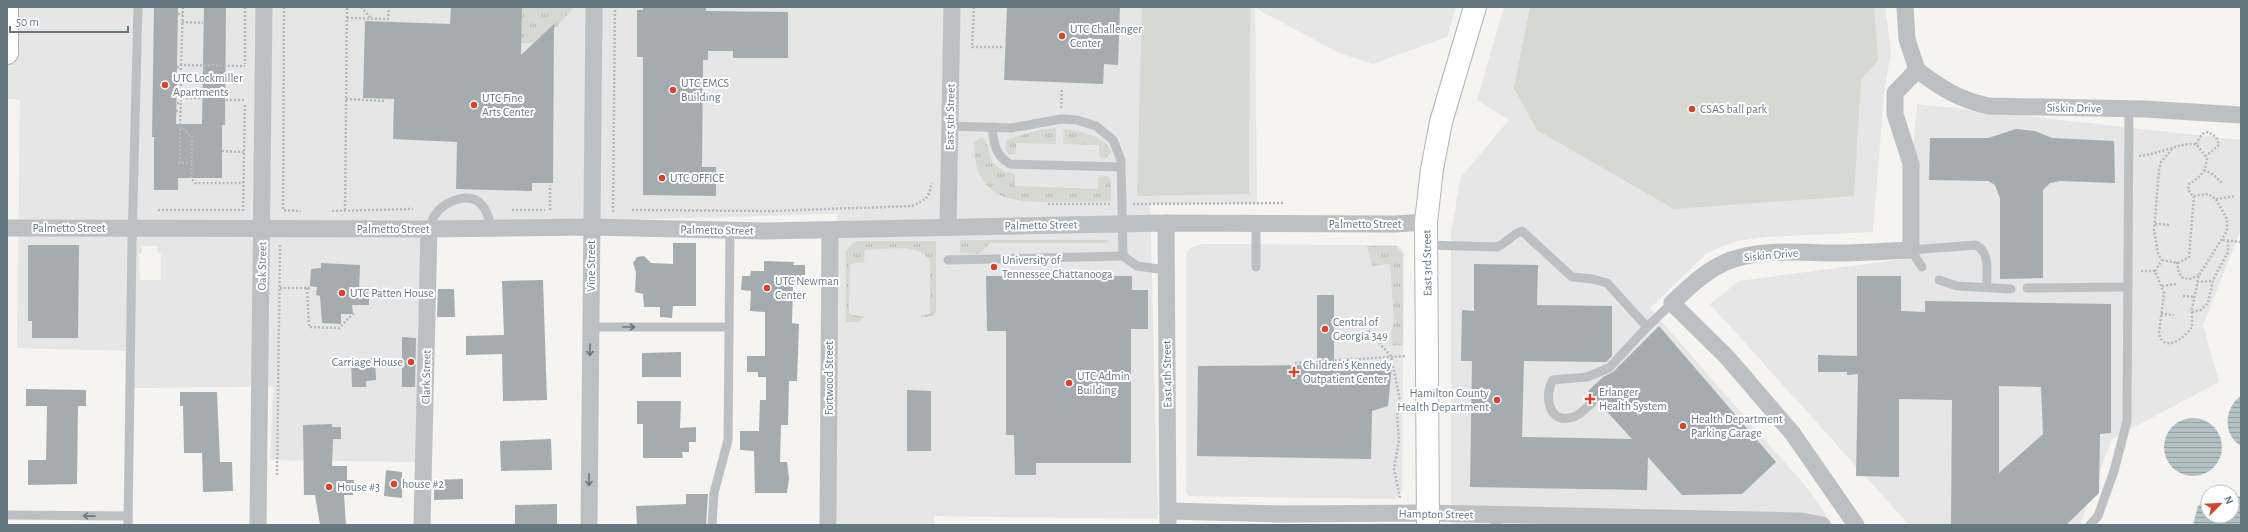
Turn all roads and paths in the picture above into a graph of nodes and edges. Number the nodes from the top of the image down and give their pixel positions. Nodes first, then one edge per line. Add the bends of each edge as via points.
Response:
1 (7, 7) edge
2 (138, 7) edge
3 (183, 7) edge
4 (245, 7) edge
5 (264, 7) edge
6 (284, 7) edge
7 (347, 7) edge
8 (361, 7) edge
9 (389, 7) edge
10 (594, 7) edge
11 (615, 7) edge
12 (952, 7) edge
13 (974, 7) edge
14 (1475, 7) edge
15 (1904, 7) edge
16 (178, 14) dead end
17 (182, 14) junction
18 (347, 18) junction
19 (371, 18) junction
20 (182, 22) junction
21 (203, 23) dead end
22 (1003, 47) dead end
23 (7, 53) edge
24 (204, 65) junction
25 (181, 66) junction
26 (246, 66) junction
27 (177, 67) dead end
28 (1916, 70) junction
29 (204, 71) dead end
30 (246, 74) dead end
31 (1062, 88) dead end
32 (245, 93) dead end
33 (181, 98) junction
34 (202, 98) dead end
35 (346, 99) junction
36 (226, 100) dead end
37 (245, 100) junction
38 (385, 101) dead end
39 (176, 102) dead end
40 (181, 103) junction
41 (1060, 109) dead end
42 (2129, 109) junction
43 (176, 111) dead end
44 (181, 111) junction
45 (2241, 115) edge
46 (950, 126) junction
47 (992, 128) junction
48 (180, 129) junction
49 (2196, 144) junction
50 (2172, 149) junction
51 (222, 151) dead end
52 (244, 152) junction
53 (2138, 156) dead end
54 (2206, 156) junction
55 (192, 163) junction
56 (1121, 167) junction
57 (2204, 170) junction
58 (243, 183) junction
59 (2222, 184) dead end
60 (550, 186) dead end
61 (2194, 196) junction
62 (2236, 196) dead end
63 (926, 199) dead end
64 (2216, 199) junction
65 (1283, 203) dead end
66 (1048, 204) dead end
67 (1122, 204) junction
68 (413, 209) dead end
69 (512, 210) dead end
70 (550, 210) junction
71 (558, 210) dead end
72 (591, 210) junction
73 (613, 210) junction
74 (621, 210) dead end
75 (629, 210) dead end
76 (132, 211) junction
77 (304, 211) dead end
78 (325, 211) dead end
79 (345, 211) junction
80 (1426, 222) junction
81 (1166, 223) junction
82 (1122, 224) junction
83 (1256, 224) junction
84 (2155, 224) junction
85 (2171, 225) dead end
86 (591, 227) junction
87 (948, 227) junction
88 (7, 228) edge
89 (132, 228) junction
90 (493, 228) junction
91 (613, 228) junction
92 (262, 229) junction
93 (429, 229) junction
94 (730, 230) junction
95 (830, 230) junction
96 (2223, 240) junction
97 (2228, 241) junction
98 (280, 242) dead end
99 (2241, 242) edge
100 (1426, 245) junction
101 (1911, 250) junction
102 (1123, 256) junction
103 (948, 260) dead end
104 (2162, 260) junction
105 (2176, 262) junction
106 (1256, 267) dead end
107 (1922, 267) dead end
108 (1166, 270) junction
109 (2137, 271) dead end
110 (2156, 271) junction
111 (2199, 275) junction
112 (1939, 280) dead end
113 (2212, 281) junction
114 (2197, 282) junction
115 (2176, 284) dead end
116 (2162, 286) junction
117 (1987, 287) junction
118 (2128, 287) junction
119 (280, 288) junction
120 (307, 288) junction
121 (311, 288) dead end
122 (2027, 288) dead end
123 (2011, 289) dead end
124 (2183, 296) dead end
125 (2194, 297) junction
126 (1672, 303) junction
127 (2192, 312) junction
128 (354, 313) dead end
129 (2161, 314) junction
130 (2174, 315) dead end
131 (590, 327) junction
132 (729, 327) junction
133 (1647, 327) junction
134 (1368, 331) dead end
135 (1391, 356) junction
136 (1406, 356) dead end
137 (1295, 363) dead end
138 (1592, 403) dead end
139 (277, 476) dead end
140 (1401, 501) dead end
141 (7, 514) edge
142 (1168, 518) edge
143 (1280, 519) edge
144 (1428, 519) edge
145 (1489, 520) edge
146 (128, 521) edge
147 (1594, 521) edge
148 (1742, 522) edge
149 (1817, 524) edge
150 (258, 525) edge
151 (422, 525) edge
152 (589, 525) edge
153 (712, 525) edge
154 (828, 525) edge
155 (1856, 525) edge
156 (2090, 525) edge

1 - 23 main road
2 - 76 lane
3 - 17 path
4 - 26 path
5 - 92 street, Oak Street
6 - 77 path via 283,210
7 - 18 path
8 - 19 path
9 - 19 path via 388,19
10 - 72 street, Vine Street
11 - 73 path
12 - 46 street, East 5th Street
13 - 22 path via 972,47
14 - 80 main road, East 3rd Street via 1441,122
15 - 28 street via 1907,39
16 - 17 path
17 - 20 path
18 - 19 path
18 - 35 path
20 - 21 path
20 - 25 path
24 - 25 path
24 - 26 path
24 - 29 path
25 - 27 path
25 - 33 path
26 - 30 path
28 - 42 street, Siskin Drive via 1942,90 1988,106
28 - 101 street via 1896,93 1895,100 1895,114 1911,164
31 - 41 path
32 - 37 path
33 - 34 path
33 - 40 path
35 - 38 path
35 - 79 path
36 - 37 path
37 - 52 path
39 - 40 path
40 - 44 path
42 - 45 street, Siskin Drive
42 - 118 lane
43 - 44 path
44 - 48 path
46 - 47 lane
46 - 87 street, East 5th Street
47 - 56 lane via 996,149 1010,164
47 - 56 lane via 1011,128 1061,119 1077,120 1096,126 1114,140
48 - 55 path via 192,137
48 - 55 path via 179,163
49 - 50 path via 2180,144
49 - 54 path
49 - 54 path via 2202,134 2208,132 2216,137 2219,144
50 - 53 path
50 - 84 path via 2160,166
51 - 52 path
52 - 58 path
54 - 57 path
55 - 58 path via 191,178 195,183
56 - 67 lane
57 - 59 path via 2214,175
57 - 61 path via 2189,184 2188,190
58 - 76 path via 243,210
60 - 70 path
61 - 64 path via 2208,194
61 - 105 path via 2189,256
62 - 64 path
63 - 75 path via 912,206 838,210
64 - 96 path via 2227,219 2227,231
65 - 67 path
66 - 67 path
67 - 82 lane
68 - 79 path
69 - 70 path
70 - 71 path
72 - 73 path
72 - 86 street, Vine Street
73 - 74 path
73 - 91 path
76 - 89 lane
78 - 79 path
80 - 83 street, Palmetto Street
80 - 100 main road, East 3rd Street
81 - 82 street, Palmetto Street
81 - 83 street, Palmetto Street
81 - 108 street, East 4th Street
82 - 87 street, Palmetto Street
82 - 102 lane
83 - 106 lane
84 - 85 path
84 - 104 path via 2156,243
86 - 90 street, Palmetto Street
86 - 91 street, Palmetto Street
86 - 131 street, Vine Street
87 - 95 street, Palmetto Street
88 - 89 street, Palmetto Street
89 - 92 street, Palmetto Street
89 - 146 lane
90 - 93 street, Palmetto Street
90 - 93 lane via 480,203 456,199 439,209
91 - 94 street, Palmetto Street
92 - 93 street, Palmetto Street
92 - 150 street, Oak Street
93 - 151 street, Clark Street
94 - 95 street, Palmetto Street
94 - 132 lane
95 - 154 street, Fortwood Street
96 - 97 path
96 - 111 path
97 - 99 path
97 - 113 path via 2226,257
98 - 119 path
100 - 133 lane via 1497,247 1522,231 1572,277 1607,283
100 - 144 main road, East 3rd Street
101 - 107 lane
101 - 117 lane via 1976,245 1982,248 1986,256
101 - 126 street, Siskin Drive via 1789,252 1747,256 1730,261 1699,277
102 - 103 lane
102 - 108 lane via 1137,266
104 - 105 path
104 - 110 path
105 - 111 path via 2183,278 2190,279
108 - 142 street, East 4th Street
109 - 110 path
110 - 116 path
111 - 114 path
112 - 117 lane via 1957,286
113 - 114 path
113 - 127 path via 2205,307
114 - 125 path
115 - 116 path
116 - 129 path via 2164,293
117 - 123 lane
118 - 122 lane
118 - 156 lane via 2128,421 2098,516
119 - 120 path
119 - 139 path
120 - 121 path
120 - 128 path via 309,327 339,328
124 - 125 path
125 - 127 path
126 - 133 lane
126 - 155 street via 1726,356 1793,434
127 - 129 path via 2192,327 2176,343 2170,344 2160,338
129 - 130 path
131 -> 132 lane
131 -> 152 street, Vine Street
132 - 153 lane via 728,440 714,493
133 - 138 lane via 1610,368 1587,377 1553,380 1548,388 1548,404 1557,416 1567,419 1576,416
134 - 135 path
135 - 136 path
135 - 137 path
135 - 140 path via 1400,401 1397,414 1399,440 1394,469
146 -> 141 lane
142 - 143 street, Hampton Street
143 - 144 street, Hampton Street
144 - 145 street, Hampton Street
145 - 147 street, Hampton Street
147 - 148 street, Hampton Street
148 - 149 street, Hampton Street

